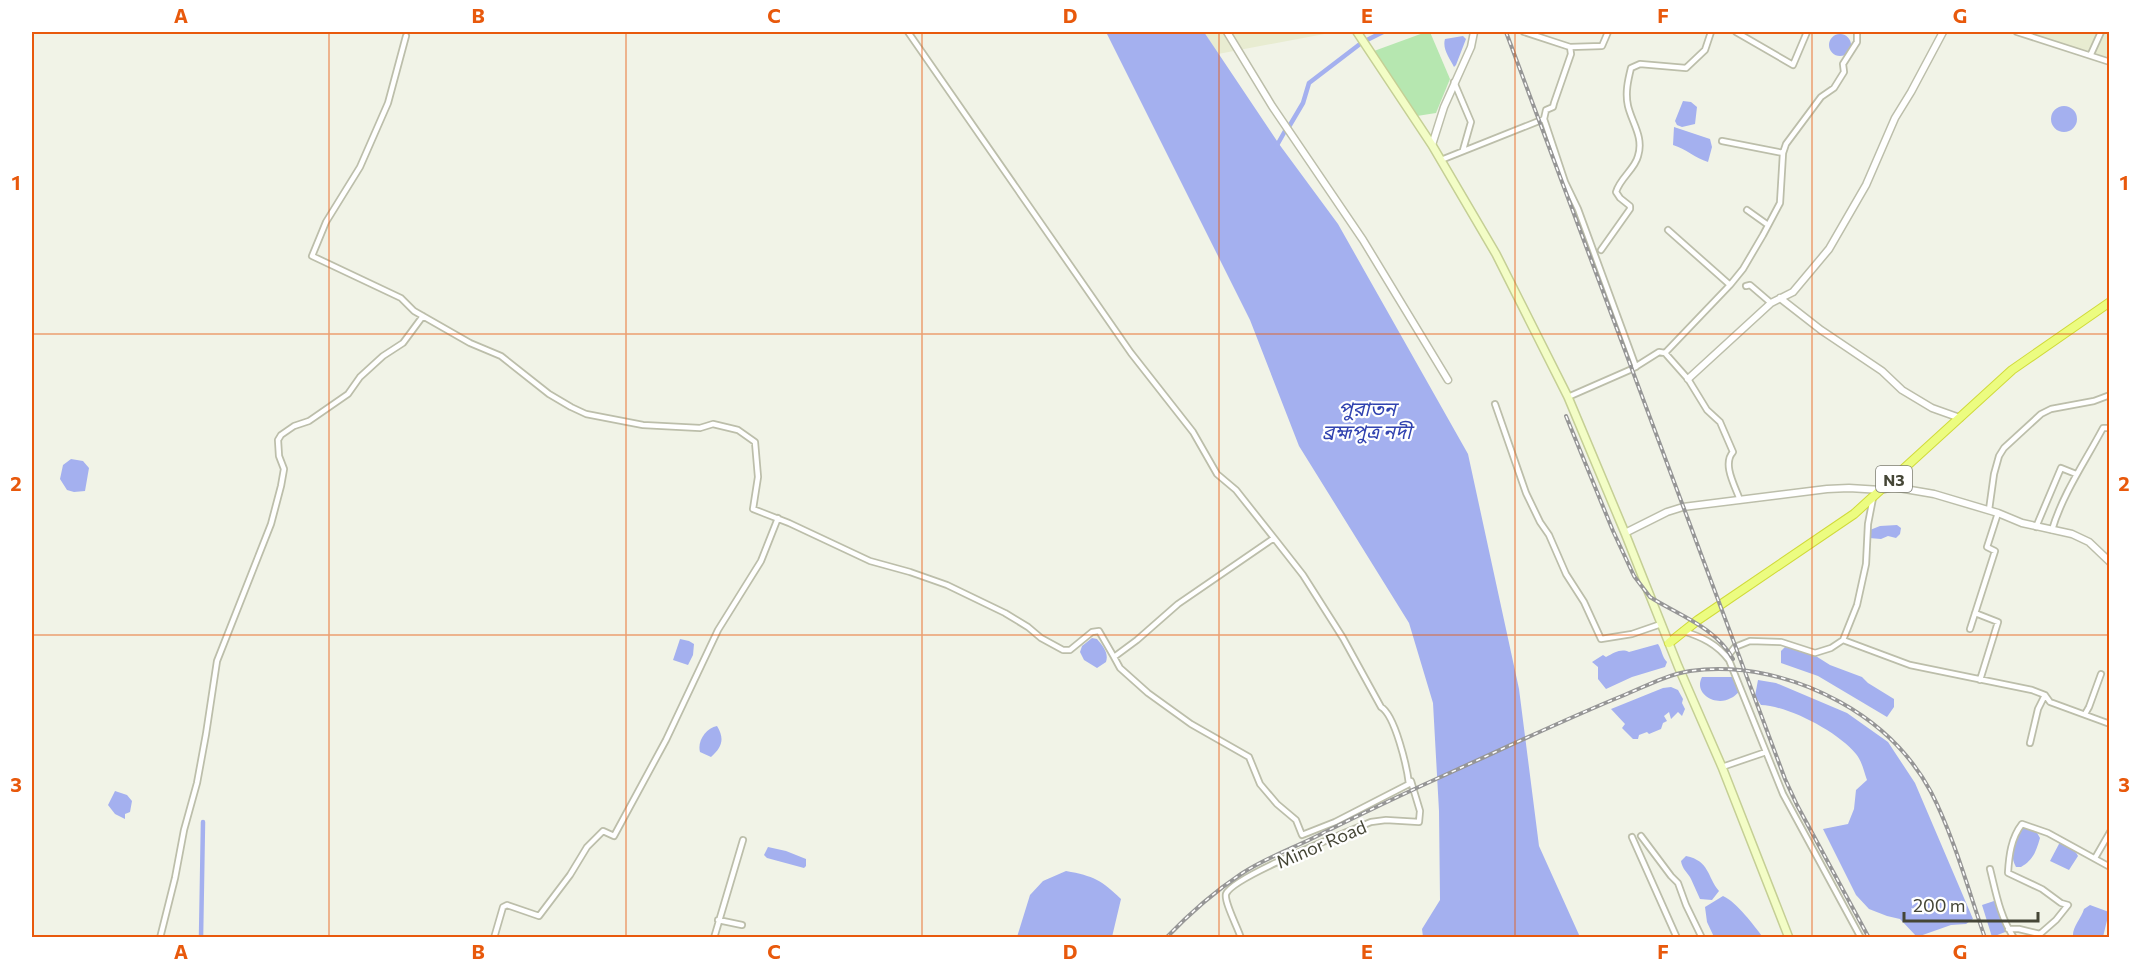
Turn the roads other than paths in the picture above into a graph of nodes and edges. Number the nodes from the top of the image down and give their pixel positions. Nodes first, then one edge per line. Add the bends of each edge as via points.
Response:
1 (908, 32) edge
2 (1227, 32) edge
3 (1357, 32) edge
4 (1474, 32) edge
5 (1524, 32) edge
6 (1608, 32) edge
7 (1711, 32) edge
8 (1736, 32) edge
9 (1807, 32) edge
10 (1857, 32) edge
11 (1942, 32) edge
12 (2017, 32) edge
13 (2101, 32) edge
14 (406, 36) dead end
15 (1570, 47) junction
16 (2091, 54) junction
17 (2109, 62) edge
18 (1454, 82) junction
19 (1544, 119) junction
20 (1722, 141) dead end
21 (1432, 145) junction
22 (1462, 151) junction
23 (1783, 153) junction
24 (1441, 160) junction
25 (1746, 210) dead end
26 (1768, 225) junction
27 (1668, 230) dead end
28 (1601, 249) dead end
29 (1730, 285) junction
30 (1746, 285) dead end
31 (1780, 298) junction
32 (2109, 302) edge
33 (1771, 303) junction
34 (423, 316) junction
35 (1665, 353) junction
36 (1636, 367) junction
37 (1688, 379) junction
38 (1448, 380) dead end
39 (2109, 395) edge
40 (1568, 397) junction
41 (1495, 404) dead end
42 (1960, 418) junction
43 (2109, 428) edge
44 (2076, 474) junction
45 (1881, 490) junction
46 (1873, 497) junction
47 (1740, 500) junction
48 (1989, 510) junction
49 (1998, 513) junction
50 (778, 518) junction
51 (2036, 527) junction
52 (2052, 530) junction
53 (1625, 533) junction
54 (1274, 538) junction
55 (2109, 562) edge
56 (1975, 614) junction
57 (1661, 624) junction
58 (1970, 629) dead end
59 (1683, 632) junction
60 (1843, 640) junction
61 (1669, 643) junction
62 (1114, 657) junction
63 (1727, 657) junction
64 (2102, 674) dead end
65 (1980, 680) junction
66 (2045, 695) junction
67 (2085, 714) junction
68 (2109, 724) edge
69 (2030, 743) dead end
70 (1766, 752) junction
71 (1722, 767) junction
72 (1408, 772) junction
73 (2109, 832) edge
74 (1641, 836) dead end
75 (1632, 837) dead end
76 (743, 840) dead end
77 (2095, 858) junction
78 (2109, 867) edge
79 (1990, 869) dead end
80 (718, 920) junction
81 (742, 925) dead end
82 (2008, 929) junction
83 (160, 938) edge
84 (494, 938) edge
85 (714, 938) edge
86 (1242, 938) edge
87 (1677, 938) edge
88 (1702, 938) edge
89 (1789, 938) edge
90 (1861, 938) edge
91 (2014, 938) edge

1 - 54 street via 1131,353 1193,432 1217,474 1236,490
2 - 38 street via 1363,240
3 - 21 main road
4 - 18 street
5 - 15 street
6 - 15 street via 1602,46
7 - 28 street via 1705,50 1686,68 1640,64 1631,68 1628,108 1640,145 1638,157 1616,192 1630,209
8 - 9 street via 1793,64
10 - 23 street via 1857,42 1843,64 1844,72 1785,144
11 - 31 street via 1829,249 1793,291
12 - 16 street
13 - 16 street
14 - 34 street via 388,103 312,256 401,298
15 - 19 street via 1553,106 1546,110
16 - 17 street
18 - 21 street
18 - 22 street via 1471,122
19 - 22 street
19 - 36 street
20 - 23 street
21 - 24 main road
22 - 24 street
23 - 26 street via 1780,203
24 - 40 main road via 1496,254
25 - 26 street
26 - 29 street
27 - 29 street
29 - 35 street
30 - 33 street
31 - 33 street
31 - 42 street via 1882,371 1902,390 1932,408
32 - 42 highway, N3 via 2013,370
33 - 37 street
34 - 50 street via 501,356 549,394 586,414 644,425 700,428 713,424 749,436 755,442 757,459 753,509
34 - 83 street via 403,343 360,377 348,394 278,440 284,469 281,486 271,524 217,661 197,783
35 - 36 street via 1659,352
35 - 37 street
36 - 40 street
37 - 47 street via 1707,410 1720,422 1733,452 1728,464
39 - 48 street via 2041,414 2004,448 1994,474
40 - 53 main road
41 - 57 street via 1526,493 1601,639
42 - 45 highway, N3
43 - 44 street via 2103,428
44 - 51 street via 2059,470
44 - 52 street
45 - 46 highway, N3
45 - 47 street via 1827,489
45 - 48 street via 1893,487 1934,494
46 - 59 highway, N3
46 - 60 street via 1866,564 1857,605
47 - 53 street via 1683,507
48 - 49 street
49 - 51 street
49 - 56 street via 1987,547 1995,551
50 - 62 street via 870,561 947,585 982,601 1063,650 1071,650 1092,632 1099,631
50 - 84 street via 761,561 718,630 666,740 614,836 603,831 587,847 539,916 503,907
51 - 52 street
52 - 55 street via 2089,542
53 - 57 main road
54 - 62 street via 1178,604
54 - 72 street via 1303,575 1386,710
56 - 58 street
56 - 65 street via 1998,622
57 - 61 main road
59 - 61 highway, N3
59 - 63 street via 1700,636
60 - 63 street via 1815,653 1781,642 1750,641
60 - 65 street via 1910,665
61 - 71 main road
62 - 72 street via 1120,668 1148,693 1191,724 1249,757 1260,784 1296,820 1302,835 1395,793 1409,784
63 - 70 street
64 - 67 street
65 - 66 street
66 - 67 street via 2050,702
66 - 69 street
67 - 68 street
70 - 71 street
70 - 90 street via 1783,794
71 - 89 main road
72 - 86 street, Minor Road via 1420,811 1419,822 1371,822 1264,868 1231,888 1226,902
73 - 77 street
74 - 88 street via 1678,884
75 - 87 street
76 - 80 street
77 - 78 street
77 - 82 street via 2022,824 2011,846 2008,873 2068,905 2040,934
79 - 82 street
80 - 81 street
80 - 85 street
82 - 91 street

